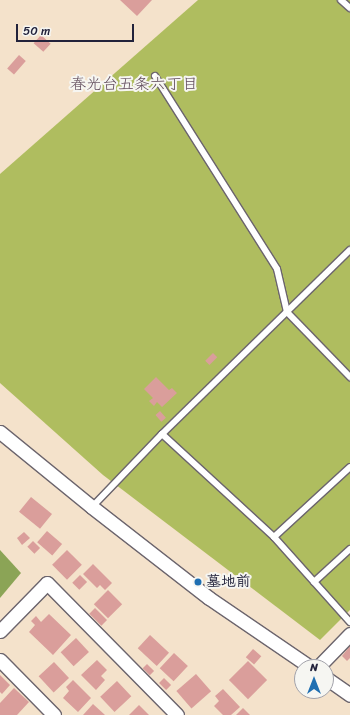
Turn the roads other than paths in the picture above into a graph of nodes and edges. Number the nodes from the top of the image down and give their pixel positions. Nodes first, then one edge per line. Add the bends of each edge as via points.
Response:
1 (341, 0) edge
2 (350, 8) edge
3 (155, 76) dead end
4 (350, 250) edge
5 (287, 312) junction
6 (350, 377) edge
7 (0, 432) edge
8 (162, 434) junction
9 (350, 467) edge
10 (92, 507) junction
11 (274, 537) junction
12 (350, 548) edge
13 (314, 582) junction
14 (350, 622) edge
15 (0, 631) edge
16 (350, 634) edge
17 (298, 659) edge
18 (326, 659) edge
19 (0, 660) edge
20 (334, 684) edge
21 (350, 695) edge
22 (54, 715) edge
23 (177, 715) edge

1 - 2 lane
3 - 5 lane via 277,269
4 - 5 lane
5 - 6 lane
5 - 8 lane
7 - 10 street
8 - 10 lane
8 - 11 lane
9 - 11 lane
10 - 17 street via 209,598
11 - 13 lane
12 - 13 lane
13 - 14 lane
15 - 23 street via 47,583
16 - 18 street
19 - 22 street
20 - 21 street

